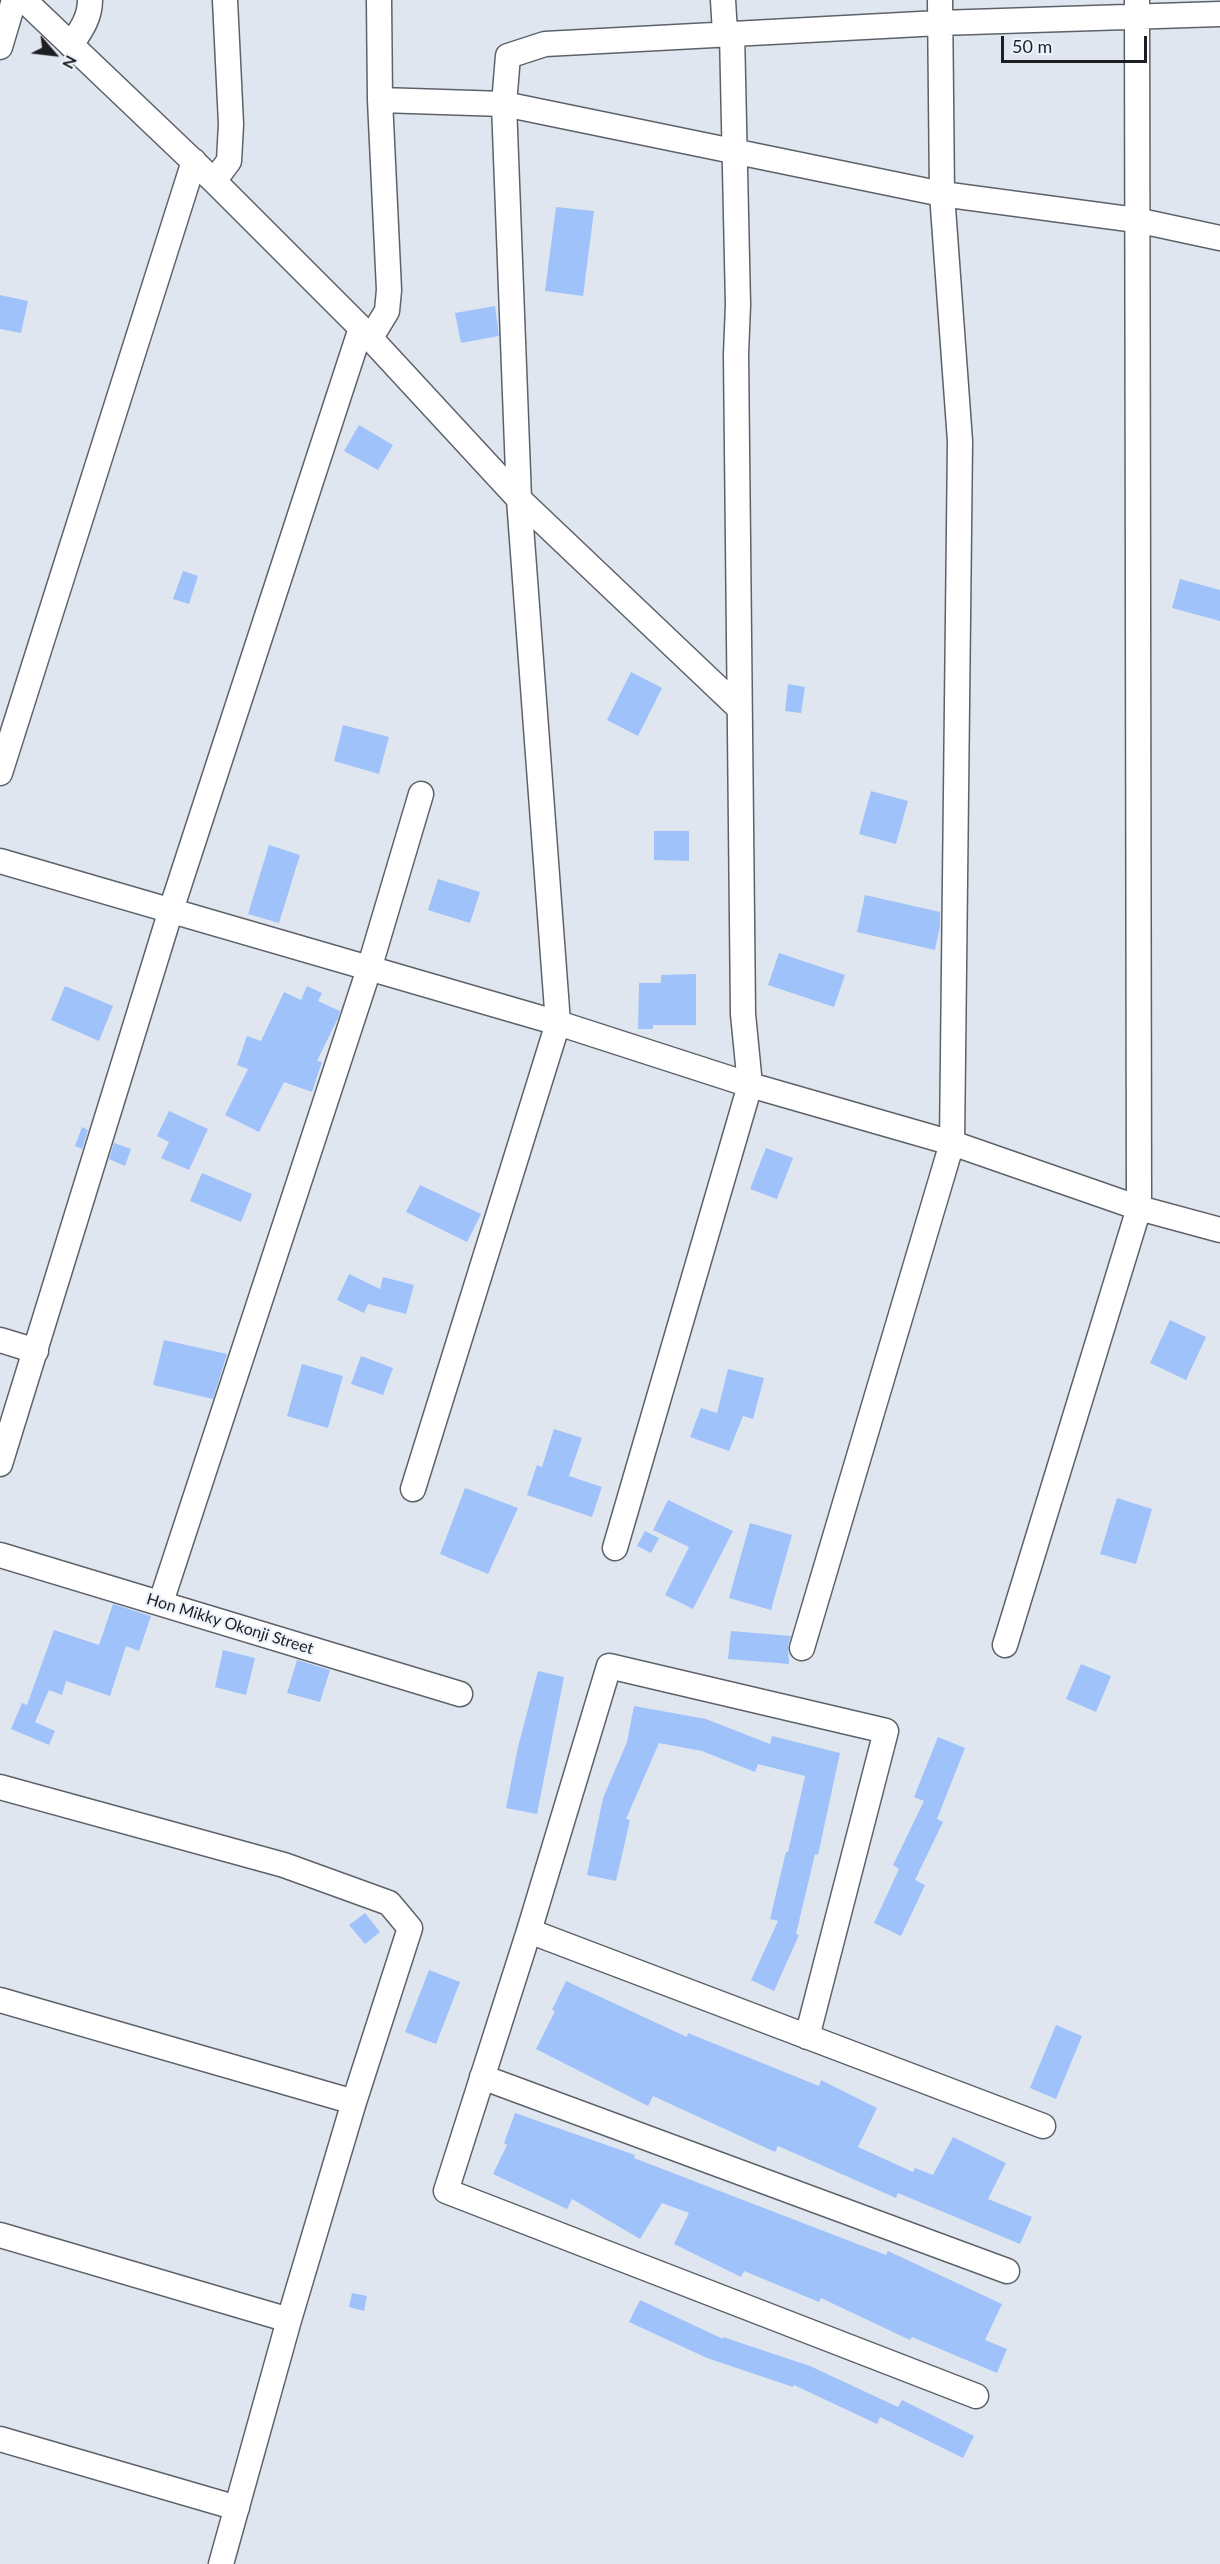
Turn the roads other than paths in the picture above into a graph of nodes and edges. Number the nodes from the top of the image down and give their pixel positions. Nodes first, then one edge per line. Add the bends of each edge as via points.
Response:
1 (14, 0) edge
2 (24, 0) edge
3 (90, 0) edge
4 (225, 0) edge
5 (379, 0) edge
6 (723, 0) edge
7 (1137, 8) edge
8 (940, 12) edge
9 (1220, 14) edge
10 (728, 33) junction
11 (71, 45) junction
12 (0, 47) edge
13 (380, 100) junction
14 (504, 105) junction
15 (735, 151) junction
16 (194, 161) junction
17 (214, 181) junction
18 (942, 194) junction
19 (1136, 220) junction
20 (1220, 238) edge
21 (366, 334) junction
22 (519, 499) junction
23 (738, 707) junction
24 (0, 773) edge
25 (421, 794) dead end
26 (0, 861) edge
27 (171, 910) junction
28 (369, 969) junction
29 (558, 1023) junction
30 (750, 1085) junction
31 (952, 1143) junction
32 (1139, 1208) junction
33 (1220, 1230) edge
34 (0, 1340) edge
35 (36, 1351) junction
36 (0, 1464) edge
37 (413, 1489) dead end
38 (615, 1548) dead end
39 (0, 1555) edge
40 (161, 1602) junction
41 (1005, 1645) dead end
42 (802, 1648) dead end
43 (459, 1694) dead end
44 (0, 1787) edge
45 (529, 1931) junction
46 (0, 2000) edge
47 (807, 2037) junction
48 (482, 2077) junction
49 (354, 2102) junction
50 (1043, 2126) dead end
51 (0, 2235) edge
52 (1007, 2271) dead end
53 (289, 2320) junction
54 (976, 2396) dead end
55 (0, 2439) edge
56 (237, 2508) junction
57 (221, 2564) edge

1 - 12 street
2 - 11 street
3 - 11 street via 90,11
4 - 17 street via 229,161
5 - 13 street
6 - 10 street
7 - 8 street
7 - 9 street
7 - 19 street
8 - 10 street
8 - 18 street
10 - 14 street via 545,44 508,56
10 - 15 street
11 - 16 street
13 - 14 street
13 - 21 street via 389,290 387,311
14 - 15 street
14 - 22 street
15 - 18 street
15 - 23 street
16 - 17 street
16 - 24 street
17 - 21 street
18 - 19 street
18 - 31 street via 960,441
19 - 20 street
19 - 32 street
21 - 22 street
21 - 27 street
22 - 23 street
22 - 29 street
23 - 30 street via 743,1014
25 - 28 street
26 - 27 street
27 - 28 street
27 - 35 street
28 - 29 street
28 - 40 street
29 - 30 street
29 - 37 street
30 - 31 street
30 - 38 street
31 - 32 street
31 - 42 street
32 - 33 street
32 - 41 street
34 - 35 street
35 - 36 street
39 - 40 street, Hon Mikky Okonji Street
40 - 43 street, Hon Mikky Okonji Street
44 - 49 street via 284,1865 389,1903 410,1928
45 - 47 street
45 - 47 street via 609,1666 886,1731
45 - 48 street
46 - 49 street
47 - 50 street
48 - 52 street
48 - 54 street via 446,2190
49 - 53 street
51 - 53 street
53 - 56 street
55 - 56 street
56 - 57 street

